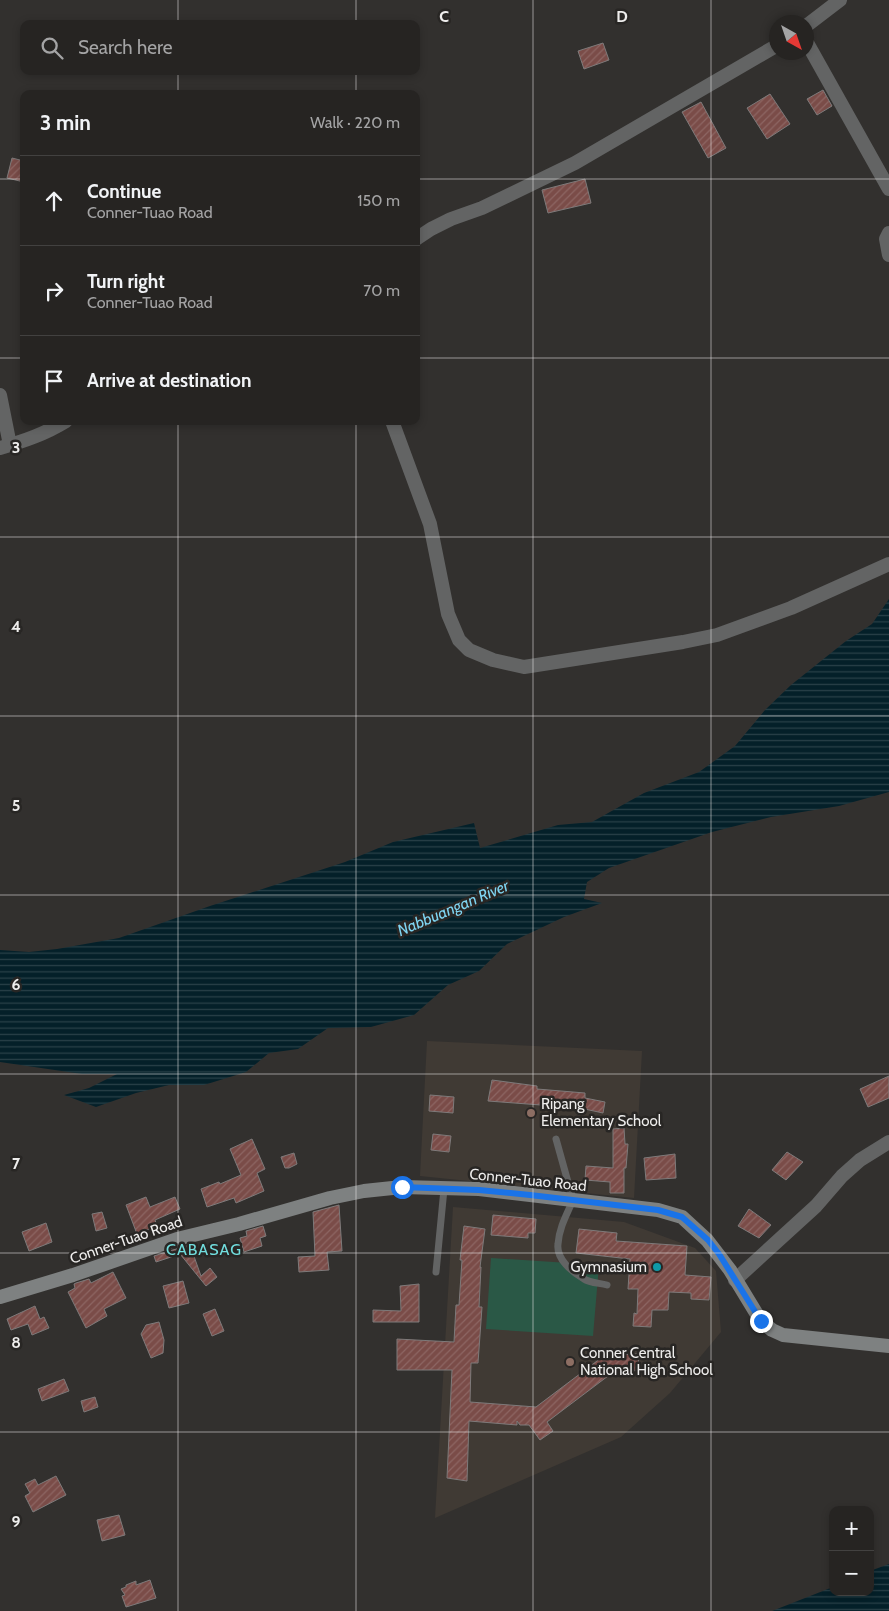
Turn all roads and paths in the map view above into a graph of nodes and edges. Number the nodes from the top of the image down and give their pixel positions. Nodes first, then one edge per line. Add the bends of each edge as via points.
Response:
1 (840, 0) edge
2 (814, 20) edge
3 (769, 50) edge
4 (814, 55) edge
5 (889, 189) edge
6 (889, 233) edge
7 (420, 236) edge
8 (889, 255) edge
9 (0, 395) edge
10 (59, 425) edge
11 (393, 425) edge
12 (5, 447) edge
13 (889, 564) edge
14 (556, 1139) dead end
15 (889, 1142) edge
16 (444, 1189) junction
17 (573, 1200) junction
18 (436, 1272) dead end
19 (735, 1280) junction
20 (607, 1285) dead end
21 (0, 1297) edge
22 (889, 1346) edge

1 - 2 street
3 - 7 street via 575,163
4 - 5 street
6 - 8 street via 886,239
9 - 12 street
10 - 12 street via 37,437
11 - 13 street via 430,524 448,614 459,640 469,650 493,660 524,667 717,635 791,608
14 - 17 lane
15 - 19 street via 842,1176 816,1206
16 - 17 main road, Conner-Tuao Road
16 - 18 lane
16 - 21 main road, Conner-Tuao Road via 402,1187 330,1198 177,1238
17 - 19 main road, Conner-Tuao Road via 658,1210 682,1217 708,1240
17 - 20 lane via 562,1223 557,1245 559,1253 563,1261 585,1280
19 - 22 main road, Conner-Tuao Road via 761,1321 783,1335

